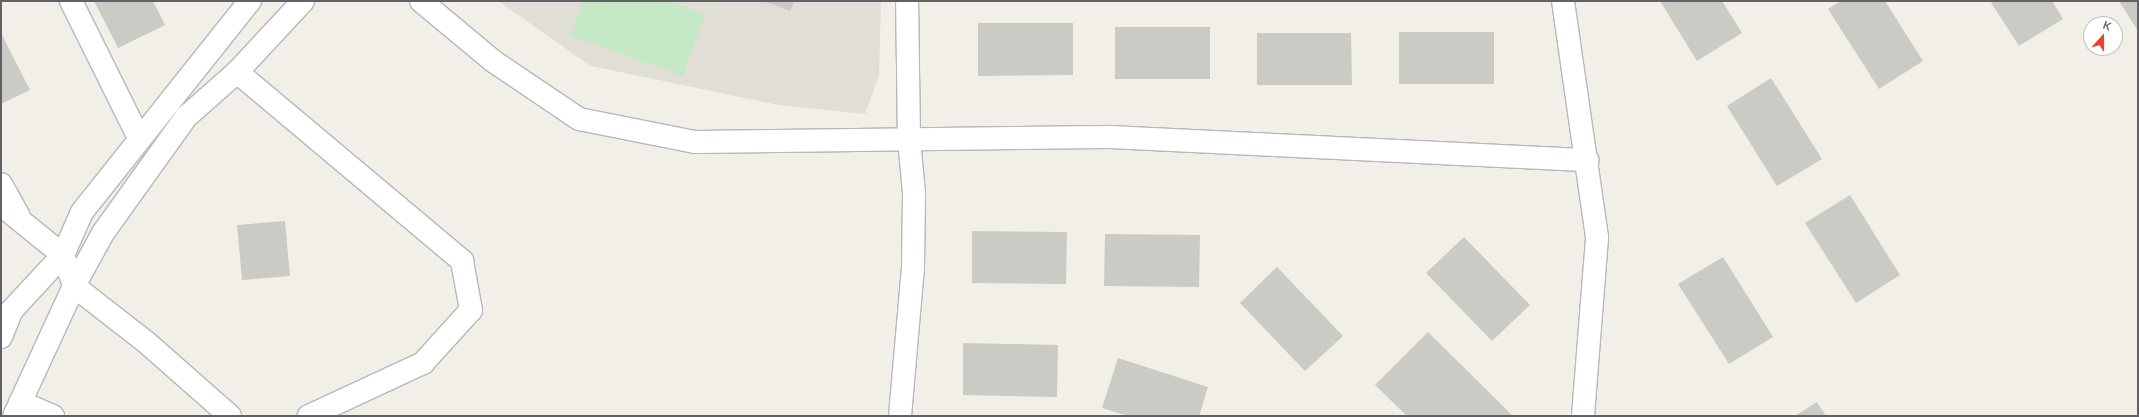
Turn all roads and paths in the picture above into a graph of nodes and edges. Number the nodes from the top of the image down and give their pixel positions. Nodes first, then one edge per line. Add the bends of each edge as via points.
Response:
1 (71, 1) edge
2 (250, 1) edge
3 (303, 1) edge
4 (421, 1) edge
5 (907, 1) edge
6 (1563, 1) edge
7 (237, 72) junction
8 (138, 138) junction
9 (909, 138) junction
10 (1587, 160) junction
11 (1, 184) edge
12 (1, 205) edge
13 (23, 221) junction
14 (62, 255) junction
15 (74, 286) junction
16 (1, 337) edge
17 (17, 409) edge
18 (53, 416) edge
19 (230, 416) edge
20 (309, 416) edge
21 (900, 416) edge
22 (1583, 416) edge

1 - 8 street
2 - 8 street
3 - 7 street
4 - 9 street via 493,61 579,119 695,142
5 - 9 street
6 - 10 street
7 - 15 street via 186,117 103,233
7 - 20 street via 462,261 471,310 423,363
8 - 14 street via 82,212
9 - 10 street via 1111,138
9 - 21 street via 914,193 914,267
10 - 22 street via 1597,238
11 - 13 street
12 - 13 street
13 - 14 street
14 - 15 street
14 - 16 street via 12,310
15 - 17 street
15 - 19 street via 146,342
17 - 18 street

